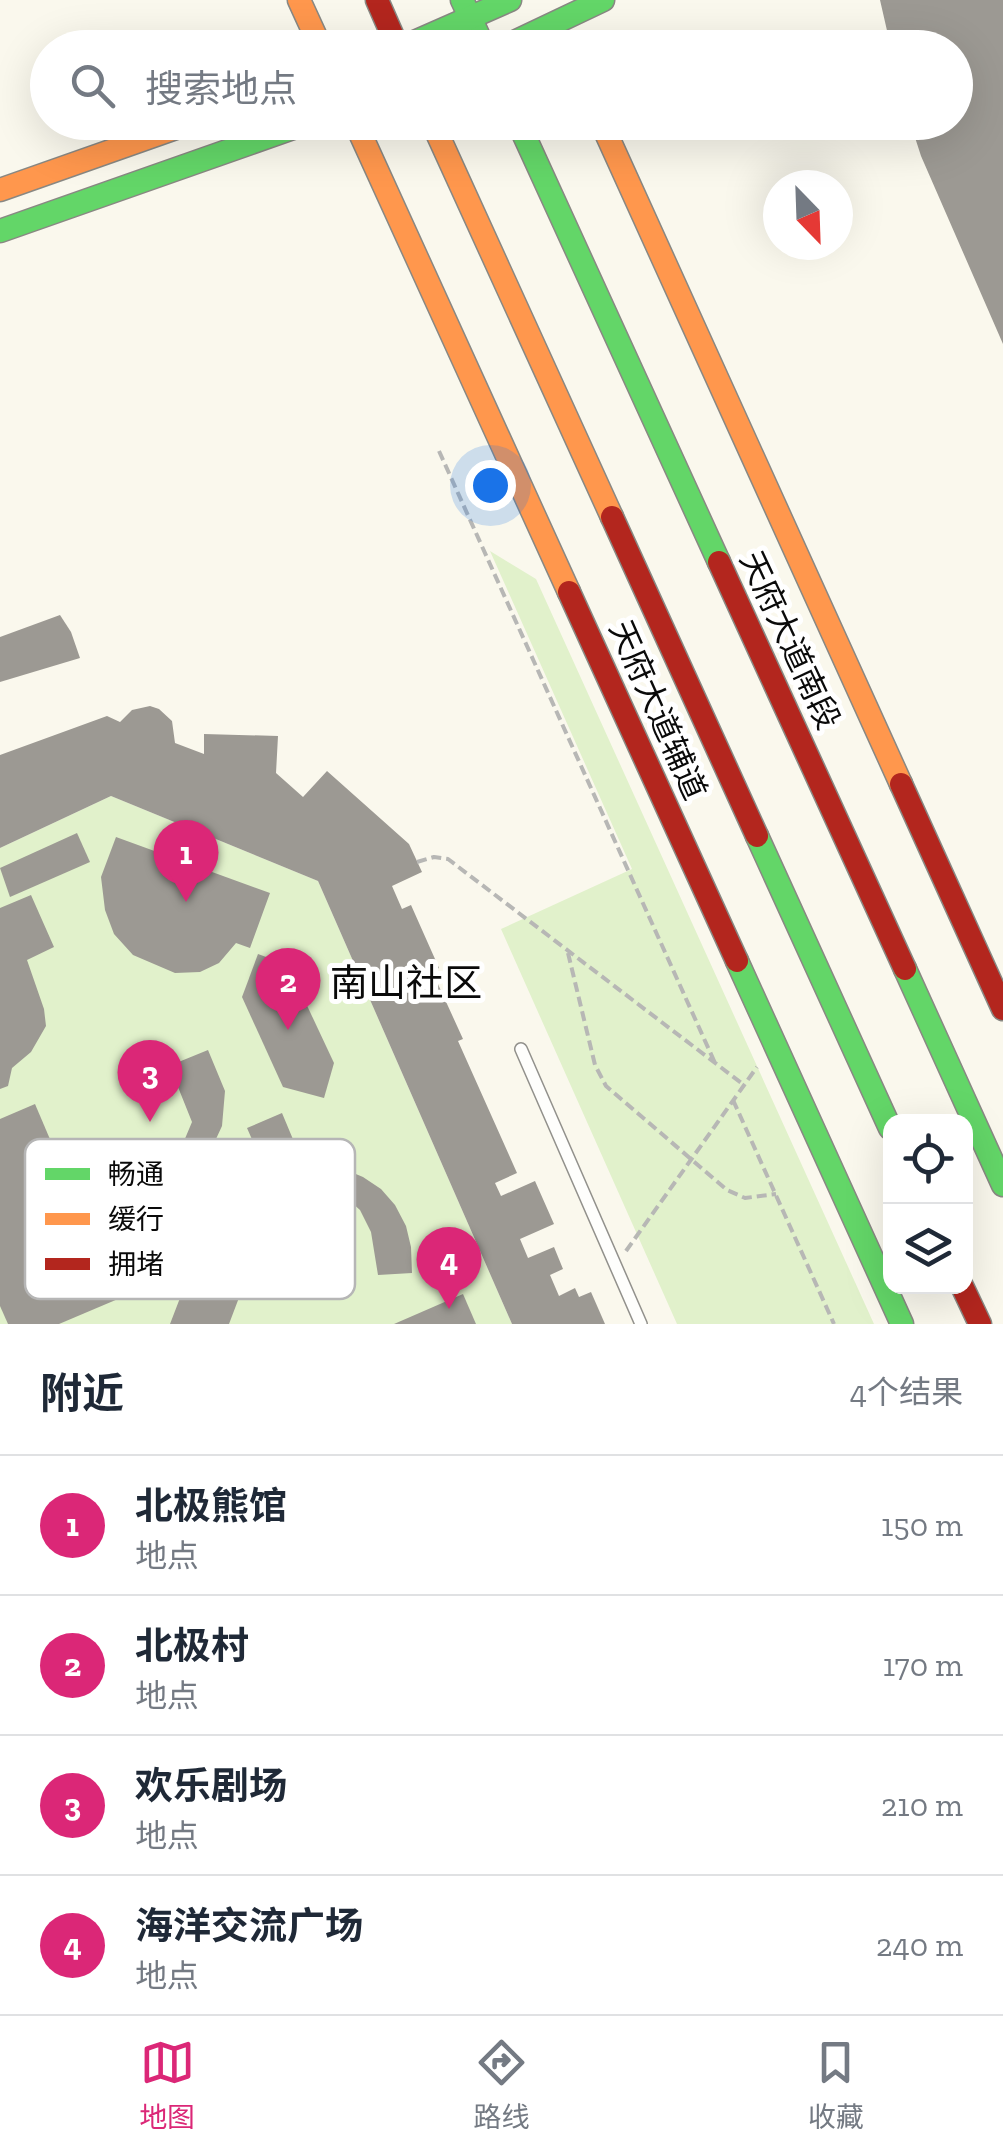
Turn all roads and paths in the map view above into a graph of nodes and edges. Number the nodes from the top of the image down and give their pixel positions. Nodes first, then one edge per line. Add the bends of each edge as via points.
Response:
1 (300, 0) edge
2 (377, 0) edge
3 (510, 0) edge
4 (545, 0) edge
5 (604, 0) edge
6 (467, 9) edge
7 (555, 22) junction
8 (313, 30) edge
9 (391, 30) edge
10 (431, 30) edge
11 (539, 30) edge
12 (559, 30) edge
13 (142, 140) edge
14 (259, 140) edge
15 (363, 140) edge
16 (440, 140) edge
17 (526, 140) edge
18 (609, 140) edge
19 (0, 190) edge
20 (0, 231) edge
21 (439, 452) dead end
22 (418, 862) dead end
23 (567, 950) junction
24 (1003, 1009) edge
25 (774, 1042) junction
26 (520, 1049) dead end
27 (716, 1063) junction
28 (744, 1085) junction
29 (733, 1100) junction
30 (884, 1114) edge
31 (691, 1159) junction
32 (1003, 1184) edge
33 (776, 1194) junction
34 (616, 1266) junction
35 (966, 1294) edge
36 (896, 1319) edge
37 (641, 1324) edge
38 (834, 1324) edge
39 (980, 1324) edge

1 - 8 main road
2 - 9 main road
3 - 6 main road
4 - 7 main road
5 - 7 main road
6 - 10 main road
7 - 11 main road
7 - 12 main road
13 - 19 main road
14 - 20 main road
15 - 25 main road, 天府大道辅道
16 - 30 main road
17 - 32 main road, 天府大道南段
18 - 24 main road
21 - 27 path
22 - 23 path via 448,859
23 - 27 path
23 - 31 path via 600,1077
25 - 28 path
25 - 36 main road, 天府大道辅道
26 - 34 lane
27 - 28 path
28 - 29 path
29 - 31 path
29 - 33 path
31 - 33 path via 736,1195
31 - 34 path
33 - 38 path
34 - 37 lane
35 - 39 main road

